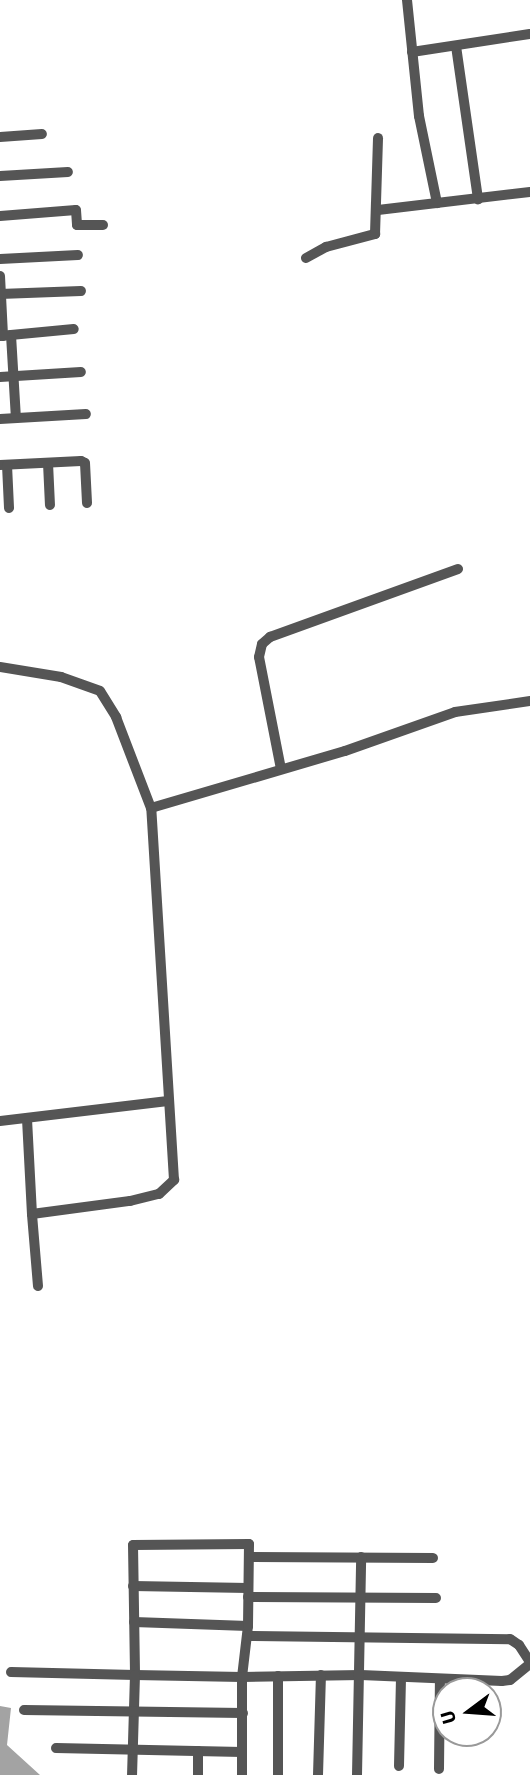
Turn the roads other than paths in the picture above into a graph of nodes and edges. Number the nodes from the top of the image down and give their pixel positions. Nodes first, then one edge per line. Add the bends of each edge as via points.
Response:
1 (407, 0) edge
2 (530, 34) edge
3 (456, 46) junction
4 (412, 52) junction
5 (41, 134) dead end
6 (0, 137) edge
7 (378, 138) dead end
8 (68, 172) dead end
9 (0, 176) edge
10 (530, 192) edge
11 (478, 199) junction
12 (438, 204) junction
13 (378, 209) junction
14 (0, 216) edge
15 (103, 225) dead end
16 (78, 255) dead end
17 (306, 258) dead end
18 (0, 259) edge
19 (0, 276) edge
20 (81, 290) dead end
21 (0, 294) edge
22 (74, 329) dead end
23 (5, 336) edge
24 (81, 372) dead end
25 (14, 376) junction
26 (0, 377) edge
27 (86, 414) dead end
28 (16, 418) junction
29 (0, 419) edge
30 (48, 463) junction
31 (4, 465) edge
32 (87, 503) dead end
33 (50, 505) dead end
34 (9, 508) dead end
35 (458, 569) dead end
36 (0, 667) edge
37 (530, 701) edge
38 (281, 769) junction
39 (151, 808) junction
40 (167, 1101) junction
41 (27, 1119) junction
42 (0, 1121) edge
43 (32, 1214) junction
44 (38, 1286) dead end
45 (249, 1557) junction
46 (362, 1558) junction
47 (433, 1558) dead end
48 (133, 1586) junction
49 (248, 1592) junction
50 (361, 1597) junction
51 (436, 1598) dead end
52 (134, 1622) junction
53 (247, 1631) junction
54 (360, 1637) junction
55 (530, 1663) edge
56 (10, 1672) dead end
57 (135, 1675) junction
58 (321, 1675) junction
59 (360, 1675) junction
60 (278, 1676) junction
61 (242, 1677) junction
62 (401, 1677) junction
63 (432, 1679) edge
64 (502, 1681) edge
65 (24, 1710) dead end
66 (133, 1712) junction
67 (243, 1713) junction
68 (439, 1747) edge
69 (55, 1748) dead end
70 (132, 1750) junction
71 (198, 1751) junction
72 (242, 1752) junction
73 (399, 1766) dead end
74 (439, 1769) dead end
75 (132, 1775) edge
76 (198, 1775) edge
77 (242, 1775) edge
78 (278, 1775) edge
79 (318, 1775) edge
80 (357, 1775) edge

1 - 4 street
2 - 3 street
3 - 4 street
3 - 11 street
4 - 12 street via 419,116
5 - 6 street
7 - 13 street
8 - 9 street
10 - 11 street
11 - 12 street
12 - 13 street
13 - 17 street via 373,236 335,244
14 - 15 street via 76,209 77,225
16 - 18 street
19 - 21 street
20 - 21 street
21 - 23 street
22 - 23 street
23 - 25 street
24 - 25 street
25 - 26 street
25 - 28 street
27 - 28 street
28 - 29 street
30 - 31 street
30 - 32 street via 85,463
30 - 33 street
31 - 34 street
35 - 38 street via 262,644 259,657
36 - 39 street via 61,677 100,691 116,717
37 - 38 street via 455,712
38 - 39 street
39 - 40 street
40 - 41 street
40 - 43 street via 174,1180 166,1190 130,1201
41 - 42 street
41 - 43 street
43 - 44 street
45 - 46 street
45 - 48 street via 249,1544 133,1545
45 - 49 street
46 - 47 street
46 - 50 street
48 - 49 street
48 - 52 street
49 - 50 street
49 - 53 street
50 - 51 street
50 - 54 street
52 - 53 street
52 - 57 street
53 - 54 street
53 - 61 street
54 - 55 street via 510,1639
54 - 59 street
55 - 64 street
56 - 57 street
57 - 61 street
57 - 66 street
58 - 59 street
58 - 60 street
58 - 79 street
59 - 62 street
59 - 80 street
60 - 61 street
60 - 78 street
61 - 67 street
62 - 63 street
62 - 73 street
65 - 66 street
66 - 67 street
66 - 70 street
67 - 72 street
68 - 74 street
69 - 70 street
70 - 71 street
70 - 75 street
71 - 72 street
71 - 76 street
72 - 77 street

